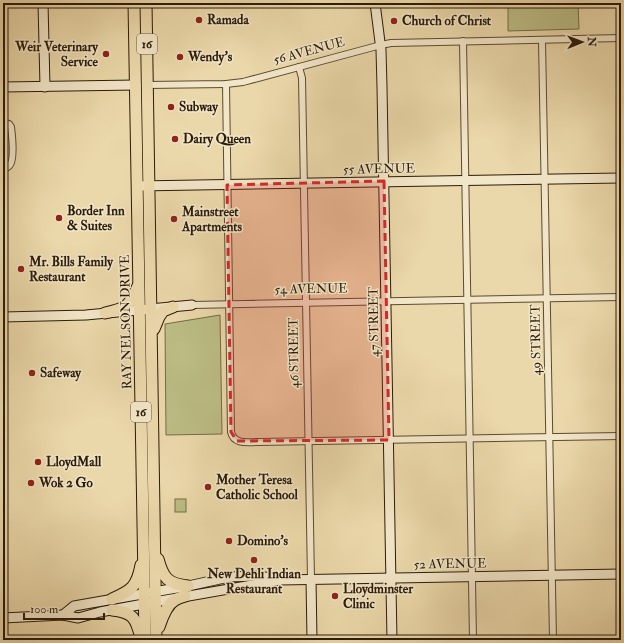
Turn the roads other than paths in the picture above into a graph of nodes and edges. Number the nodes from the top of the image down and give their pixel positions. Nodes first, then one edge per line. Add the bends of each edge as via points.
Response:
1 (43, 3) edge
2 (134, 3) edge
3 (146, 3) edge
4 (375, 3) edge
5 (621, 38) edge
6 (542, 40) junction
7 (463, 41) junction
8 (381, 45) junction
9 (299, 67) junction
10 (226, 84) junction
11 (136, 85) junction
12 (147, 85) junction
13 (3, 87) edge
14 (44, 87) junction
15 (3, 122) edge
16 (3, 168) edge
17 (621, 178) edge
18 (544, 179) junction
19 (465, 180) junction
20 (384, 181) junction
21 (304, 183) junction
22 (227, 185) junction
23 (143, 186) junction
24 (139, 282) junction
25 (621, 297) edge
26 (546, 299) junction
27 (468, 300) junction
28 (386, 301) junction
29 (306, 302) junction
30 (229, 304) junction
31 (192, 305) joint
32 (173, 307) junction
33 (151, 309) junction
34 (140, 310) junction
35 (105, 313) junction
36 (3, 317) edge
37 (152, 333) junction
38 (621, 436) edge
39 (549, 437) junction
40 (470, 438) junction
41 (389, 440) junction
42 (308, 441) junction
43 (136, 501) dead end
44 (143, 514) junction
45 (155, 543) junction
46 (144, 551) junction
47 (621, 574) edge
48 (552, 575) junction
49 (472, 576) junction
50 (391, 578) junction
51 (311, 579) junction
52 (187, 591) junction
53 (150, 598) junction
54 (112, 605) junction
55 (3, 618) edge
56 (150, 639) edge
57 (312, 640) edge
58 (392, 640) edge
59 (473, 640) edge
60 (553, 640) edge

1 - 14 street
2 - 11 highway, RAY NELSON DRIVE / 16
3 - 12 highway, RAY NELSON DRIVE / 16
4 - 8 street, 47 STREET
5 - 6 street, 56 AVENUE
6 - 7 street, 56 AVENUE
6 - 18 street, 49 STREET
7 - 8 street, 56 AVENUE
7 - 19 street
8 - 9 street, 56 AVENUE
8 - 20 street, 47 STREET
9 - 10 street, 56 AVENUE
9 - 21 street, 46 STREET via 302,78
10 - 12 street, 56 AVENUE
10 - 22 street
11 - 12 street, 56 AVENUE
11 - 14 street, 56 AVENUE
11 - 23 highway, RAY NELSON DRIVE / 16
12 - 23 highway, RAY NELSON DRIVE / 16
13 - 14 street, 56 AVENUE
15 - 16 street via 11,127 12,157 10,165
17 - 18 street, 55 AVENUE
18 - 19 street, 55 AVENUE
18 - 26 street, 49 STREET
19 - 20 street, 55 AVENUE
19 - 27 street
20 - 21 street, 55 AVENUE
20 - 28 street, 47 STREET
21 - 22 street, 55 AVENUE
21 - 29 street, 46 STREET
22 - 23 street, 55 AVENUE
22 - 30 street
23 - 24 highway, RAY NELSON DRIVE / 16
23 - 33 highway, RAY NELSON DRIVE / 16
24 - 34 highway, RAY NELSON DRIVE / 16
24 - 35 highway via 128,304 119,310
25 - 26 street, 54 AVENUE
26 - 27 street, 54 AVENUE
26 - 39 street, 49 STREET
27 - 28 street, 54 AVENUE
27 - 40 street
28 - 29 street, 54 AVENUE
28 - 41 street, 47 STREET
29 - 30 street, 54 AVENUE
29 - 42 street, 46 STREET
30 - 31 street, 54 AVENUE
30 - 42 street via 233,438 245,442
31 - 32 street, 54 AVENUE
32 - 33 street, 54 AVENUE
32 - 37 highway via 163,311
33 - 34 street, 54 AVENUE
33 - 37 highway, RAY NELSON DRIVE / 16
34 - 35 street, 54 AVENUE
34 - 44 highway, RAY NELSON DRIVE / 16
35 - 36 street, 54 AVENUE
37 - 45 highway, RAY NELSON DRIVE / 16
38 - 39 street
39 - 40 street
39 - 48 street, 49 STREET
40 - 41 street
40 - 49 street
41 - 42 street
41 - 50 street, 47 STREET
42 - 51 street, 46 STREET
43 - 44 highway
44 - 46 highway, RAY NELSON DRIVE / 16
45 - 52 highway via 166,578
45 - 53 highway, RAY NELSON DRIVE / 16
46 - 53 highway, RAY NELSON DRIVE / 16
46 - 54 highway via 134,585
47 - 48 street, 52 AVENUE
48 - 49 street, 52 AVENUE
48 - 60 street, 49 STREET
49 - 50 street, 52 AVENUE
49 - 59 street
50 - 51 street, 52 AVENUE
50 - 58 street, 47 STREET
51 - 52 street, 52 AVENUE
51 - 57 street, 46 STREET
52 - 53 street, 52 AVENUE
52 - 56 highway via 170,604
53 - 54 street, 52 AVENUE
53 - 56 highway, RAY NELSON DRIVE / 16
54 - 55 street, 52 AVENUE via 78,618 63,615
54 - 56 highway via 132,616

